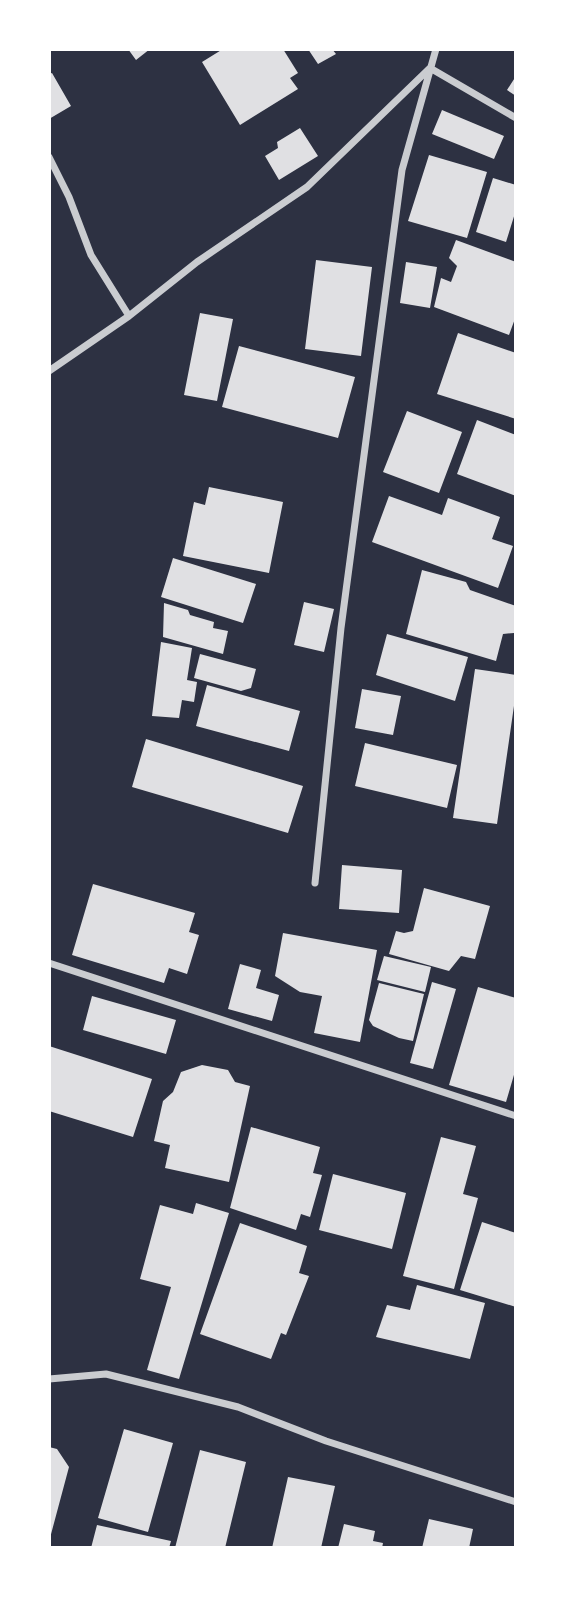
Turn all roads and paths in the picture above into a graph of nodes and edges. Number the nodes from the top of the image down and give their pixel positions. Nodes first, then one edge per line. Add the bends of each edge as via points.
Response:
1 (436, 49) edge
2 (430, 68) junction
3 (516, 118) edge
4 (49, 157) edge
5 (129, 316) junction
6 (49, 371) edge
7 (315, 883) dead end
8 (49, 963) edge
9 (516, 1116) edge
10 (49, 1379) edge
11 (516, 1502) edge

1 - 2 street
2 - 3 street
2 - 5 street via 307,187 197,262
2 - 7 street via 402,170 341,628
4 - 5 street via 90,255
5 - 6 street
8 - 9 street
10 - 11 street via 106,1374 239,1406 326,1441

